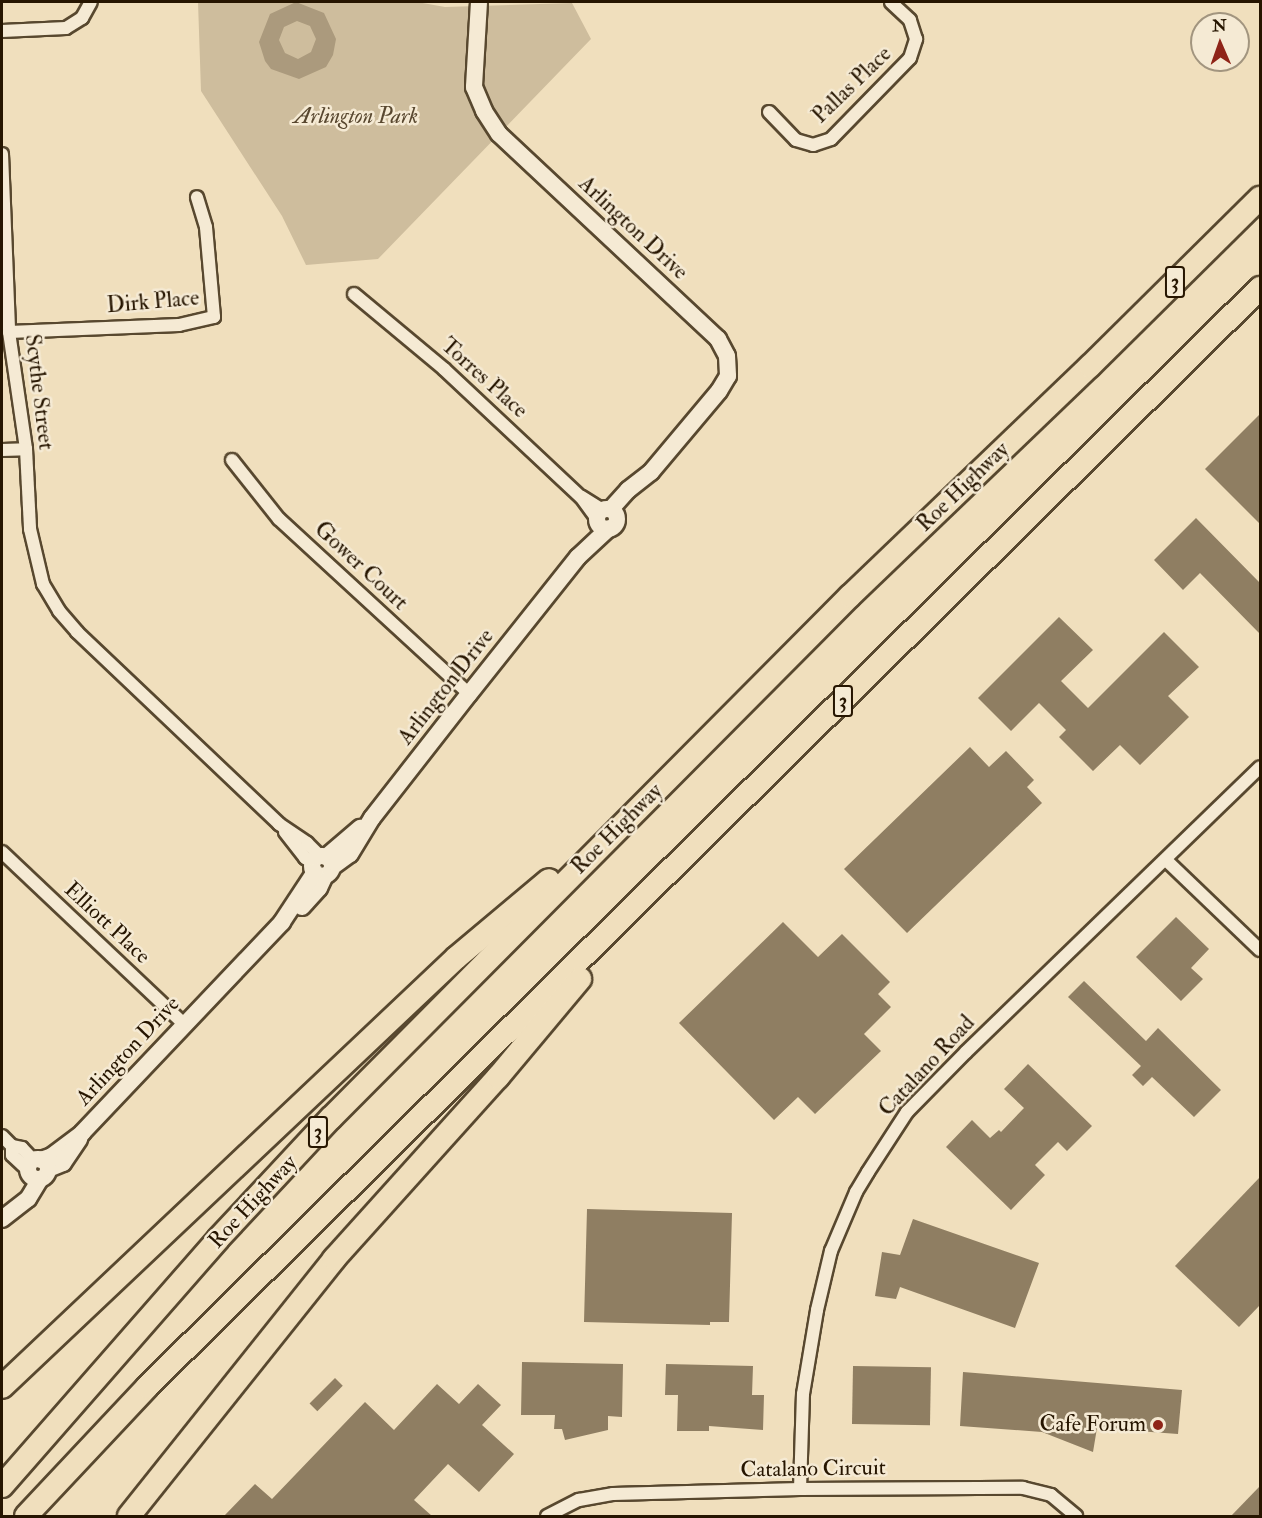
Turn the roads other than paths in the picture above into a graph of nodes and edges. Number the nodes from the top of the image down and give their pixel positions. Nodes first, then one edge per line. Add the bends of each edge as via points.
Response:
1 (91, 2) edge
2 (479, 2) edge
3 (891, 2) edge
4 (2, 31) edge
5 (769, 112) dead end
6 (2, 153) edge
7 (197, 197) dead end
8 (1260, 198) edge
9 (3, 236) edge
10 (1260, 288) edge
11 (354, 294) dead end
12 (9, 332) junction
13 (26, 449) junction
14 (2, 450) edge
15 (232, 460) dead end
16 (606, 518) junction
17 (469, 694) junction
18 (1260, 767) edge
19 (652, 794) junction
20 (2, 852) edge
21 (1166, 860) junction
22 (322, 865) junction
23 (659, 882) junction
24 (1260, 950) edge
25 (184, 1024) junction
26 (2, 1136) edge
27 (37, 1169) junction
28 (5, 1215) edge
29 (2, 1387) edge
30 (2, 1486) edge
31 (800, 1489) junction
32 (26, 1516) edge
33 (129, 1516) edge
34 (547, 1516) edge
35 (1076, 1516) edge

1 - 4 street via 82,18 66,28
2 - 16 street, Arlington Drive via 474,87 499,134 718,339 727,356 728,376 719,391 651,472 641,490
3 - 5 street, Pallas Place via 910,20 916,39 910,58 831,139 813,145 796,140
6 - 9 street, Scythe Street
7 - 12 street, Dirk Place via 206,226 214,317 179,325
8 - 19 highway, Roe Highway / 3
9 - 12 street, Scythe Street
10 - 23 highway, 3
11 - 16 street, Torres Place via 444,369
12 - 13 street, Scythe Street
13 - 14 street
13 - 22 street, Scythe Street via 30,529 43,584 59,611 279,824 307,843
15 - 17 street, Gower Court via 279,519
16 - 17 street, Arlington Drive
17 - 22 street, Arlington Drive via 372,818
18 - 21 street, Catalano Road
19 - 29 highway via 456,957
19 - 30 highway, Roe Highway / 3 via 331,1118 218,1239
20 - 25 street, Elliott Place
21 - 24 street
21 - 31 street, Catalano Road via 907,1112 856,1191 831,1251 807,1357
22 - 25 street, Arlington Drive via 319,888 303,907 282,922
23 - 32 highway, 3 via 147,1388
23 - 33 highway via 498,1077 334,1259
25 - 27 street, Arlington Drive via 82,1133
26 - 27 street via 12,1146 22,1148
27 - 28 street, Arlington Drive via 28,1199
31 - 34 street, Catalano Circuit via 613,1494 579,1500
31 - 35 street, Catalano Circuit via 1023,1488 1051,1495

